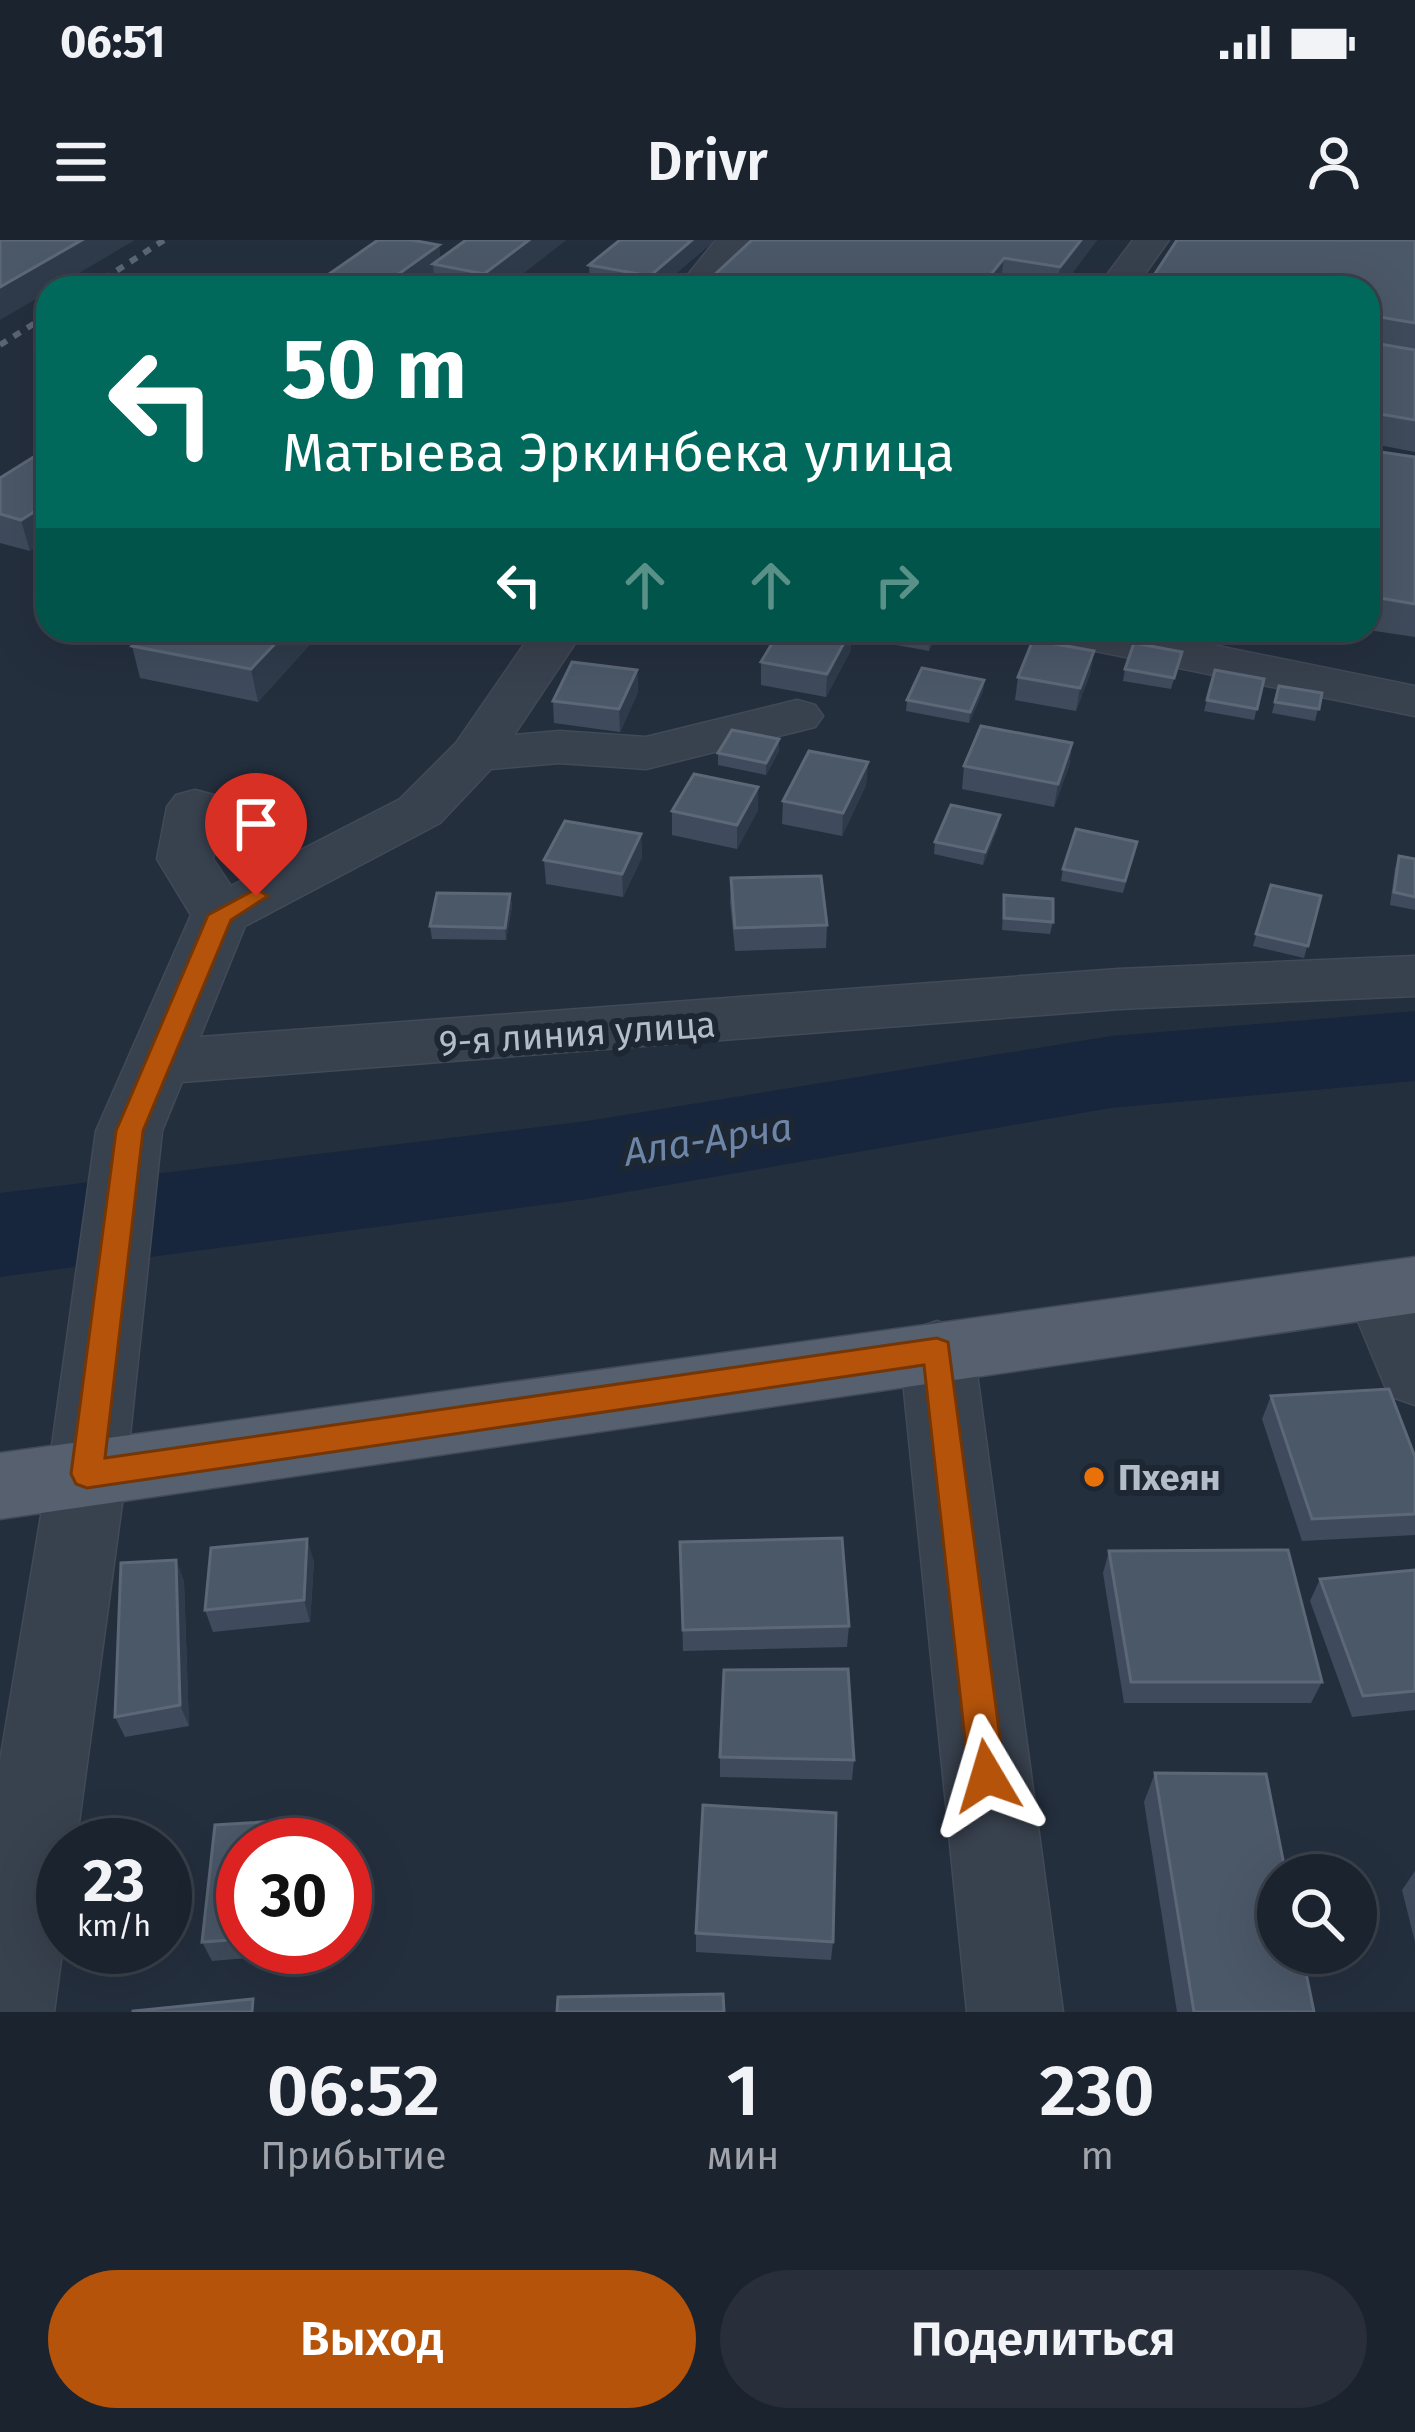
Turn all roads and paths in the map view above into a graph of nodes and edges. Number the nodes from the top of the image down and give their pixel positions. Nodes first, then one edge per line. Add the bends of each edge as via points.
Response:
1 (735, 240) edge
2 (1151, 240) edge
3 (706, 276) edge
4 (1125, 276) edge
5 (551, 642) edge
6 (1125, 642) edge
7 (1324, 642) edge
8 (1415, 658) edge
9 (1415, 701) edge
10 (797, 716) dead end
11 (475, 754) junction
12 (194, 806) dead end
13 (220, 915) junction
14 (1415, 976) edge
15 (158, 1062) junction
16 (1398, 1288) edge
17 (937, 1351) junction
18 (1415, 1375) edge
19 (87, 1474) junction
20 (0, 1486) edge
21 (6, 2012) edge
22 (1015, 2012) edge

1 - 3 street
2 - 4 street
5 - 11 street
6 - 9 street
7 - 8 street
10 - 11 street via 646,753 559,747
11 - 13 street via 420,811
12 - 13 street via 184,859
13 - 15 street
14 - 15 street, 9-я линия улица via 1120,989
15 - 19 street via 129,1131
16 - 17 main road
16 - 18 street
17 - 19 main road
17 - 22 street
19 - 20 main road
19 - 21 street

